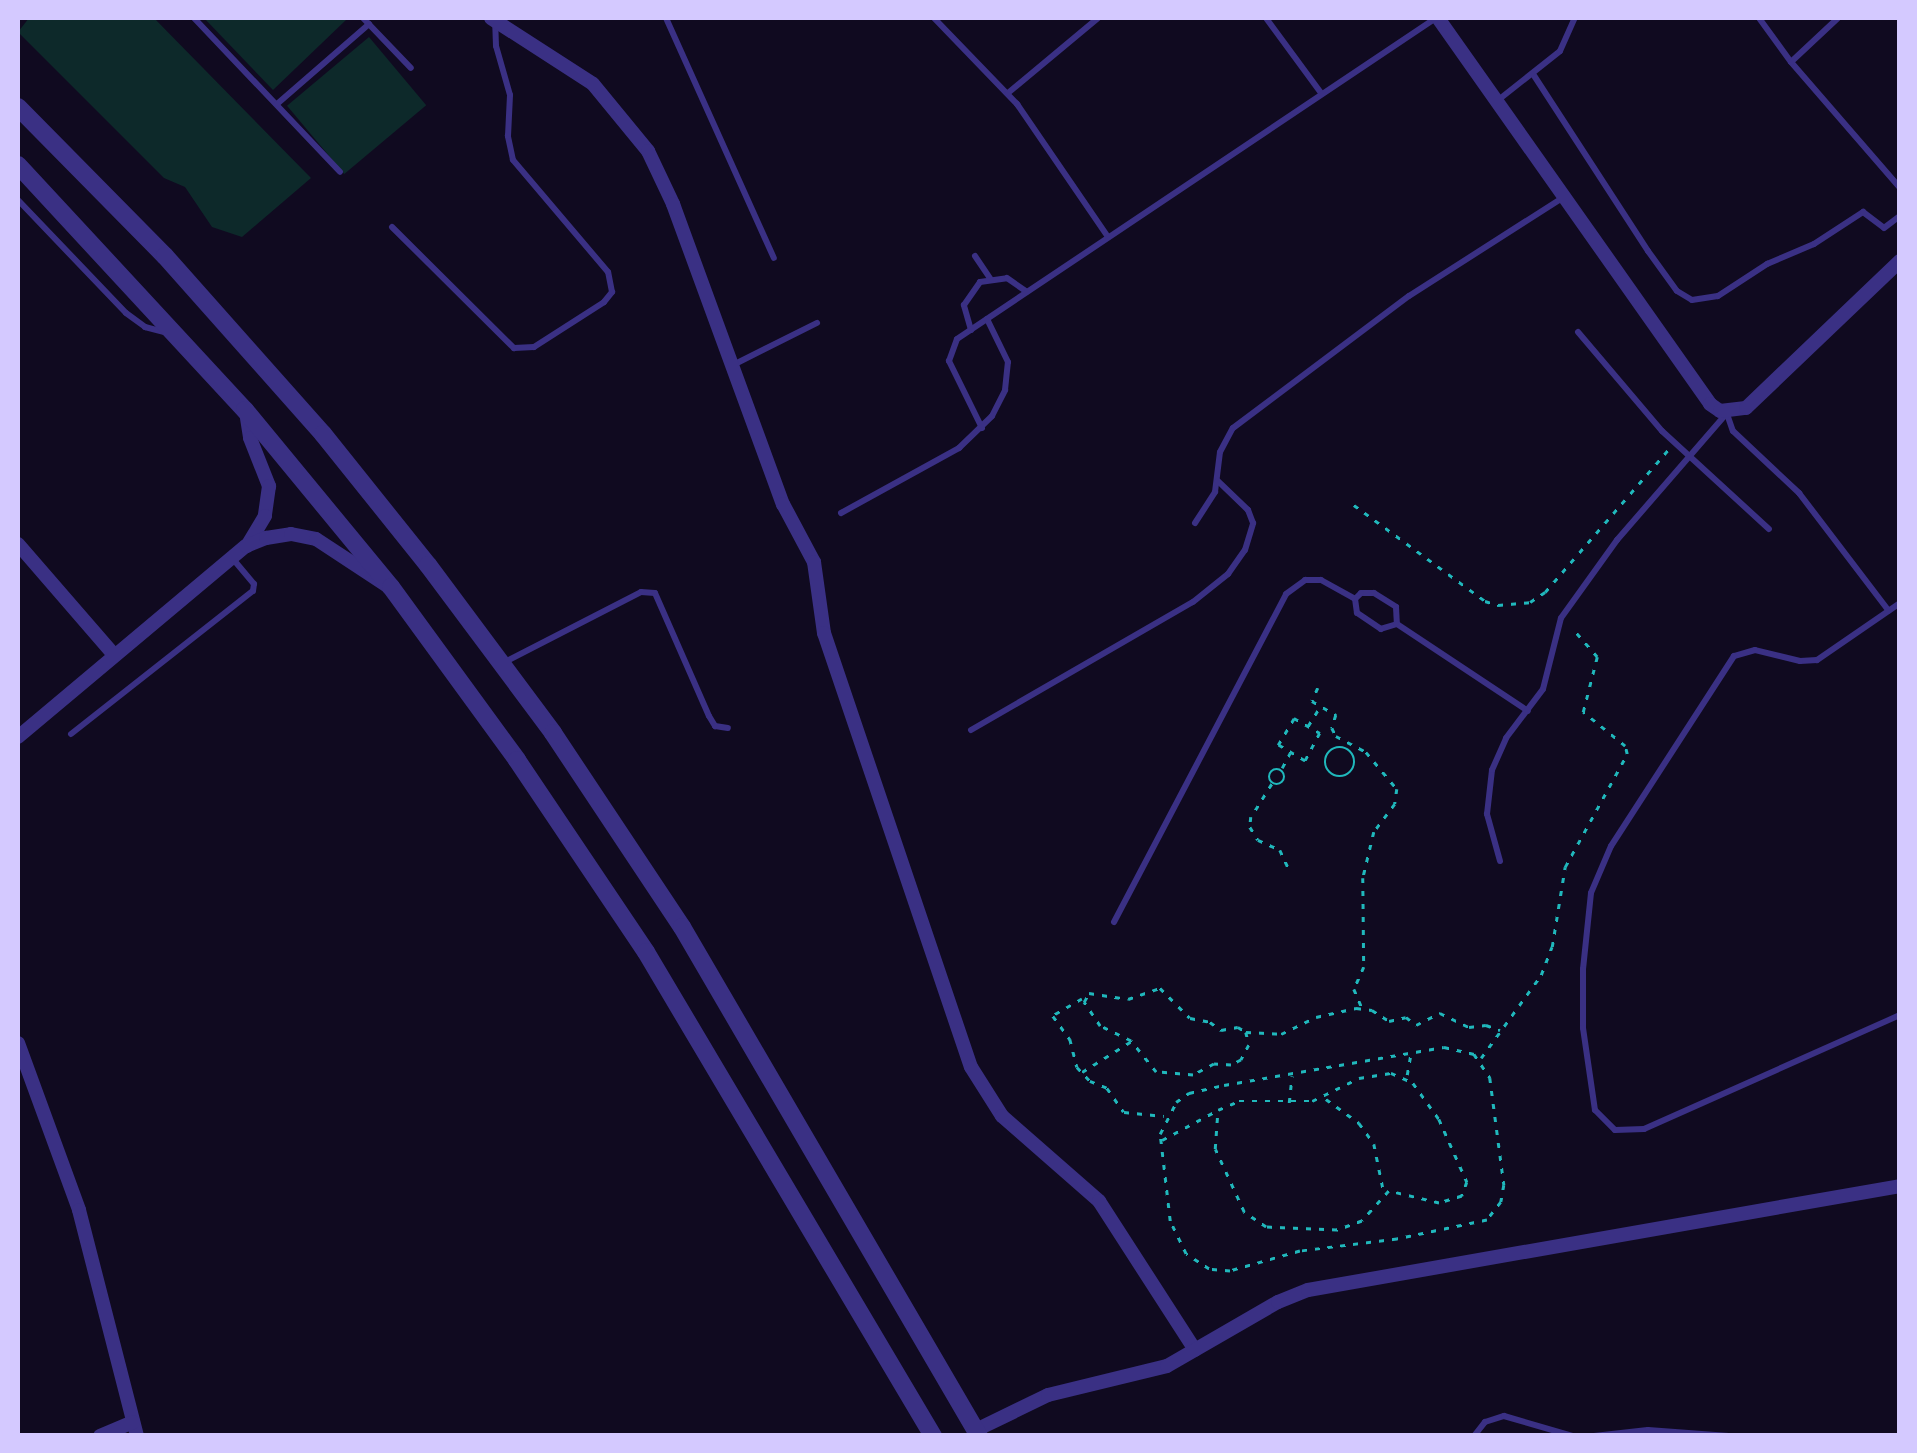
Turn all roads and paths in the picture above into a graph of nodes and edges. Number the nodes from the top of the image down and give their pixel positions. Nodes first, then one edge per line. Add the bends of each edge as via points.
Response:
1 (194, 18) edge
2 (493, 18) edge
3 (666, 18) edge
4 (934, 18) edge
5 (1098, 18) edge
6 (1266, 18) edge
7 (1437, 18) edge
8 (1575, 18) edge
9 (1759, 18) edge
10 (1838, 18) edge
11 (366, 21) edge
12 (1791, 62) junction
13 (412, 68) dead end
14 (1532, 74) junction
15 (1321, 93) junction
16 (1008, 94) junction
17 (1496, 102) junction
18 (277, 104) junction
19 (18, 107) edge
20 (18, 165) edge
21 (340, 172) dead end
22 (1900, 188) edge
23 (1563, 197) junction
24 (18, 200) edge
25 (1900, 216) edge
26 (392, 227) dead end
27 (1108, 237) junction
28 (975, 256) dead end
29 (774, 258) dead end
30 (1898, 266) edge
31 (990, 278) junction
32 (1028, 292) junction
33 (986, 319) junction
34 (817, 323) dead end
35 (971, 330) junction
36 (1578, 332) dead end
37 (178, 334) junction
38 (732, 365) junction
39 (246, 410) junction
40 (1727, 413) junction
41 (982, 428) junction
42 (1674, 443) junction
43 (1688, 457) junction
44 (1218, 481) junction
45 (1354, 505) dead end
46 (841, 514) dead end
47 (1195, 523) dead end
48 (1769, 530) dead end
49 (18, 544) edge
50 (246, 546) junction
51 (232, 558) junction
52 (391, 587) junction
53 (1355, 599) junction
54 (1900, 603) edge
55 (1889, 611) junction
56 (1561, 618) junction
57 (1397, 624) junction
58 (114, 656) junction
59 (502, 664) junction
60 (1318, 688) dead end
61 (1320, 706) junction
62 (1528, 711) junction
63 (1308, 726) junction
64 (728, 728) dead end
65 (970, 730) dead end
66 (71, 734) dead end
67 (18, 737) edge
68 (1312, 747) junction
69 (1291, 753) junction
70 (1327, 754) junction
71 (1281, 769) junction
72 (1272, 784) junction
73 (1500, 861) dead end
74 (1290, 870) dead end
75 (1114, 922) dead end
76 (1084, 998) junction
77 (1362, 1008) junction
78 (1900, 1015) edge
79 (1501, 1031) junction
80 (1246, 1032) junction
81 (1131, 1041) junction
82 (18, 1042) edge
83 (1411, 1052) junction
84 (1480, 1060) junction
85 (1081, 1073) junction
86 (1292, 1073) junction
87 (1406, 1078) junction
88 (1324, 1098) junction
89 (1289, 1104) junction
90 (1218, 1110) junction
91 (1166, 1116) junction
92 (1161, 1141) junction
93 (1900, 1186) edge
94 (1384, 1194) junction
95 (1196, 1350) junction
96 (135, 1429) edge
97 (977, 1433) edge
98 (1684, 1433) edge
99 (100, 1436) edge
100 (816, 1436) edge
101 (838, 1436) edge
102 (933, 1436) edge
103 (1474, 1436) edge
104 (1574, 1436) edge
105 (1594, 1436) edge
106 (1729, 1436) edge

1 - 18 lane
2 - 26 lane via 510,95 514,160 608,272 609,298 534,347 514,348
2 - 38 street via 570,66 632,127 662,177
3 - 29 lane
4 - 16 lane
5 - 16 lane
6 - 15 lane
7 - 15 lane
7 - 17 street
8 - 14 lane via 1560,51
9 - 12 lane
10 - 12 lane
11 - 13 lane
11 - 18 lane
12 - 22 lane
14 - 17 lane
14 - 25 lane via 1676,291 1692,300 1718,296 1863,212 1884,228
15 - 27 lane
16 - 27 lane
17 - 23 street
18 - 21 lane
19 - 59 street via 268,370
20 - 37 street
23 - 40 street via 1710,404
23 - 44 lane via 1409,296 1234,428 1220,452
24 - 37 lane via 135,321
27 - 32 lane
28 - 31 lane
30 - 40 street via 1746,408
31 - 32 lane via 1007,278
31 - 35 lane via 967,296 964,314
32 - 33 lane
33 - 35 lane
33 - 41 lane via 1004,348 1008,376
34 - 38 lane
35 - 41 lane via 952,345 948,361
36 - 42 lane
37 - 39 street
38 - 95 street via 784,504 814,562 824,633 971,1067 1002,1116 1099,1201
39 - 50 street via 269,486 265,516
39 - 52 street
40 - 43 lane
40 - 55 lane via 1733,431 1789,482
41 - 46 lane via 959,448
42 - 43 lane
42 - 45 path via 1530,602 1485,601
43 - 48 lane
43 - 56 lane via 1616,540
44 - 47 lane
44 - 65 lane via 1253,523 1252,537 1228,574 1193,602
49 - 58 street
50 - 51 street
50 - 52 street via 278,534 304,535
51 - 58 street
51 - 66 lane via 253,591
52 - 102 street via 610,895
53 - 57 lane via 1357,613 1381,629
53 - 57 lane via 1374,593 1396,607
53 - 75 lane via 1321,580 1305,580 1286,594
54 - 55 lane
55 - 78 lane via 1817,660 1755,650 1734,656 1611,846 1592,893 1583,969 1583,1028 1595,1110 1615,1130 1644,1129
56 - 62 lane via 1548,676
56 - 79 path via 1597,657 1583,712 1627,754 1565,867 1542,975
57 - 62 lane
58 - 67 street
59 - 64 lane via 642,592 655,593 709,716 715,726
59 - 97 street via 682,928
60 - 61 path via 1312,701
61 - 63 path
61 - 77 path via 1336,715 1336,736 1366,752 1397,789 1374,832 1362,878 1364,968 1354,994
62 - 73 lane via 1506,738 1488,785 1487,814
63 - 68 path via 1320,734
63 - 69 path via 1294,718 1278,745
68 - 69 path via 1305,761
68 - 70 path
69 - 71 path
70 - 70 path via 1332,775 1352,772 1352,751 1341,746
71 - 72 path via 1270,771
71 - 72 path via 1285,780
72 - 74 path via 1250,827 1258,840 1280,850
76 - 80 path via 1093,992 1128,999 1160,988 1190,1018
76 - 81 path via 1100,1026
76 - 85 path via 1053,1016 1070,1039
77 - 79 path via 1389,1022 1406,1017 1416,1025 1440,1013 1469,1027
77 - 80 path via 1316,1017 1281,1034
79 - 84 path
80 - 81 path via 1241,1060 1193,1075 1152,1070
81 - 85 path
82 - 96 street via 79,1210
83 - 84 path via 1460,1048
83 - 86 path
83 - 87 path
84 - 92 path via 1490,1078 1504,1185 1497,1210 1480,1223 1300,1251 1230,1271 1209,1269 1186,1254 1170,1220
85 - 91 path via 1107,1088 1124,1112
86 - 89 path
86 - 91 path via 1189,1093
87 - 88 path via 1370,1074
87 - 94 path via 1439,1120 1467,1187 1448,1202 1395,1190
88 - 89 path
88 - 94 path via 1367,1133
89 - 90 path via 1248,1100
90 - 92 path
90 - 94 path via 1218,1160 1238,1204 1258,1224 1349,1228
91 - 92 path
93 - 95 street via 1308,1290
95 - 97 street via 1150,1372 1048,1395
96 - 99 street
98 - 105 lane
98 - 106 lane
100 - 101 lane
103 - 104 lane via 1485,1422 1504,1416

